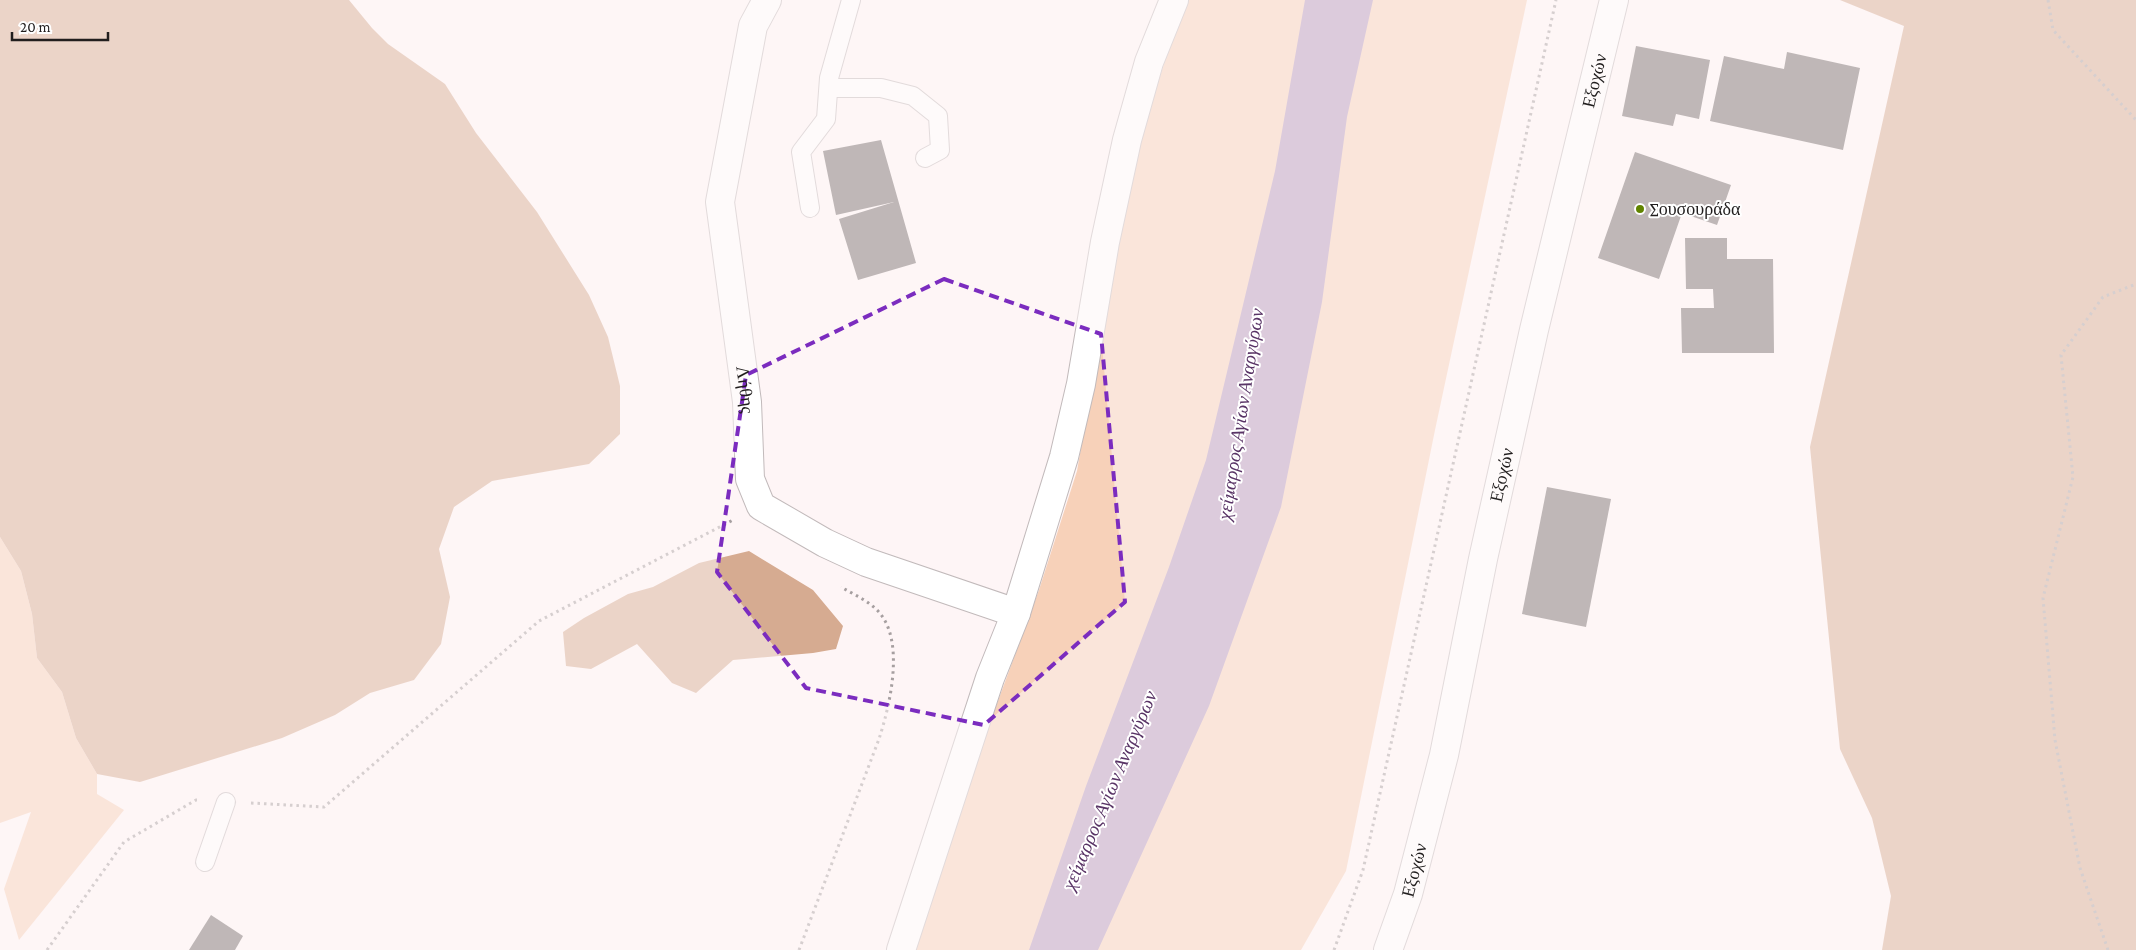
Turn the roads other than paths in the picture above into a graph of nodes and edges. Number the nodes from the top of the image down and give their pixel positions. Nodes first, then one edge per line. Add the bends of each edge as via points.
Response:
1 (766, 0) edge
2 (851, 0) edge
3 (1174, 0) edge
4 (1614, 0) edge
5 (828, 88) junction
6 (925, 158) dead end
7 (810, 208) dead end
8 (1016, 613) junction
9 (226, 802) road end
10 (205, 862) dead end
11 (901, 950) edge
12 (1388, 950) edge

1 - 8 street, Λήθης via 753,26 720,202 748,402 750,479 761,506 826,544 866,562
2 - 5 lane
3 - 8 street via 1149,62 1127,140 1064,457
4 - 12 street, Εξοχών via 1534,330 1444,755 1408,894
5 - 6 lane via 881,88 913,96 938,116 940,150
5 - 7 lane via 826,119 801,152
8 - 11 street via 988,686
9 - 10 lane

